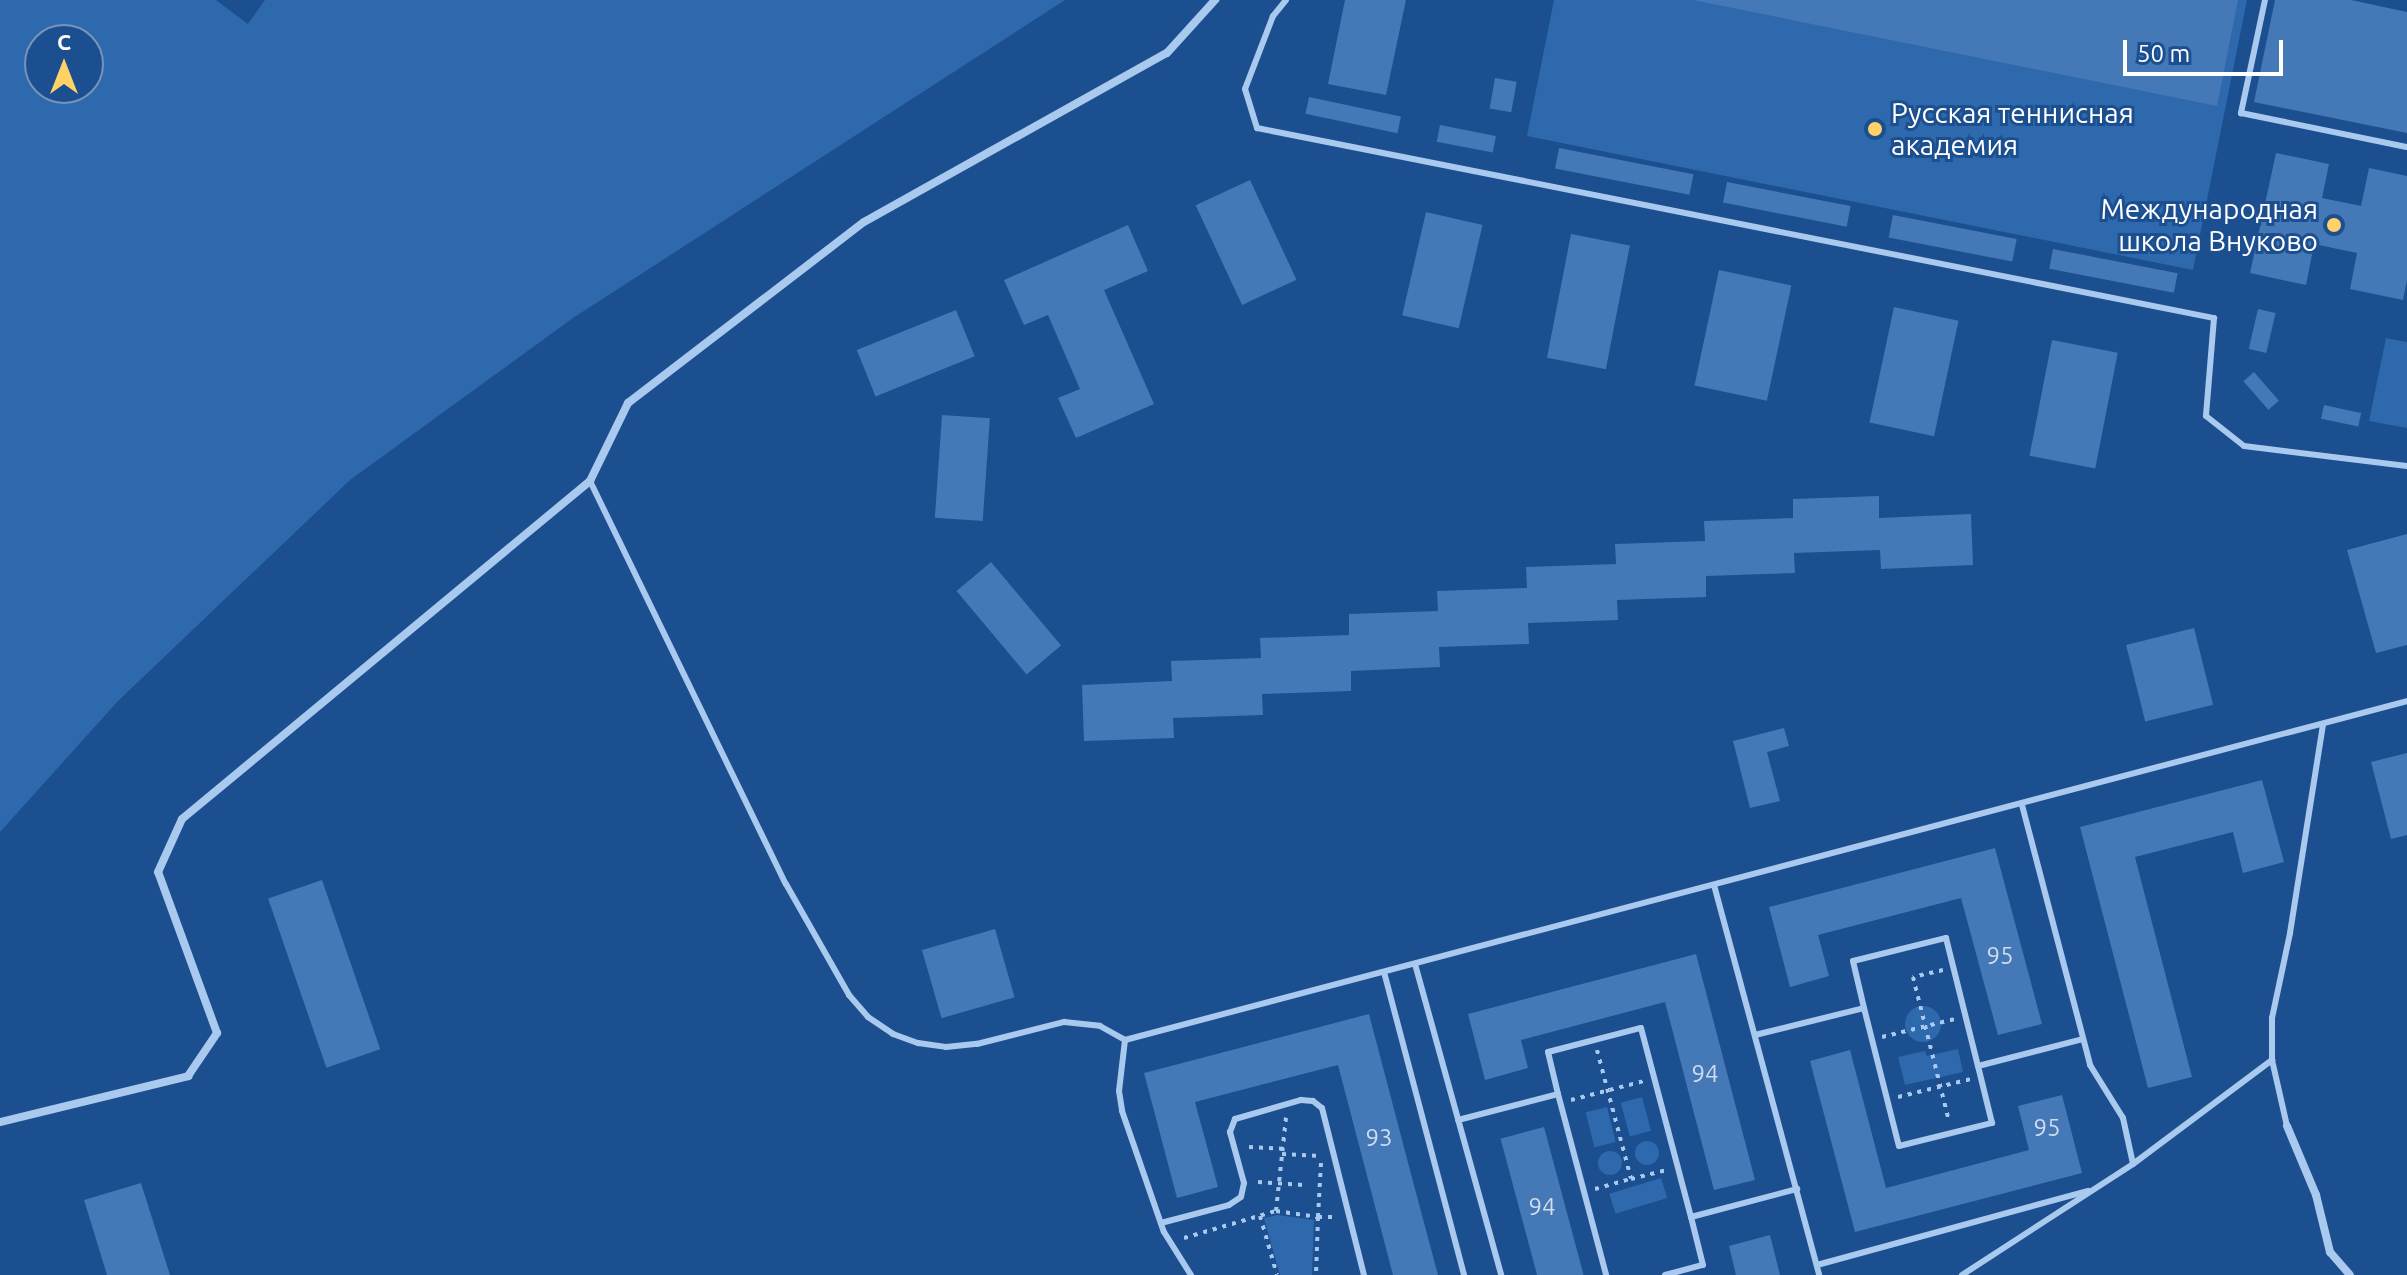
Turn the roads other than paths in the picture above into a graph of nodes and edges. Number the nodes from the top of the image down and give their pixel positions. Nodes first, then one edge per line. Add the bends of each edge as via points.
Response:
1 (1215, 0) edge
2 (1286, 0) edge
3 (2265, 0) edge
4 (2407, 147) edge
5 (2407, 466) edge
6 (590, 481) junction
7 (2407, 701) edge
8 (2323, 725) junction
9 (2022, 805) junction
10 (1714, 885) junction
11 (1415, 964) junction
12 (1384, 972) junction
13 (1864, 1008) junction
14 (1755, 1035) junction
15 (2083, 1039) junction
16 (1125, 1040) junction
17 (2272, 1060) junction
18 (1978, 1066) junction
19 (1558, 1094) junction
20 (1458, 1120) junction
21 (0, 1122) edge
22 (2287, 1126) joint
23 (2133, 1164) junction
24 (2096, 1188) junction
25 (1797, 1189) junction
26 (1691, 1217) junction
27 (1161, 1223) junction
28 (1817, 1265) junction
29 (1191, 1275) edge
30 (1364, 1275) edge
31 (1464, 1275) edge
32 (1501, 1275) edge
33 (1606, 1275) edge
34 (1665, 1275) edge
35 (1819, 1275) edge
36 (1962, 1275) edge
37 (2350, 1275) edge

1 - 6 street via 1167,53 864,222 628,403
2 - 5 lane via 1273,16 1245,89 1257,128 2214,318 2206,416 2244,446
3 - 4 lane via 2241,113
6 - 16 lane via 786,884 849,995 868,1017 893,1034 946,1047 1064,1022 1100,1026
6 - 21 street via 182,819 158,872 217,1033 188,1076
7 - 8 lane
8 - 9 lane
8 - 17 lane via 2272,1018
9 - 10 lane
9 - 15 lane
10 - 11 lane
10 - 14 lane
11 - 12 lane
11 - 20 lane
12 - 16 lane
12 - 31 lane
13 - 14 lane
13 - 18 lane via 1853,961 1946,938
13 - 18 lane via 1899,1146 1992,1123
14 - 25 lane
15 - 18 lane
15 - 23 lane via 2090,1065 2123,1118
16 - 27 lane via 1120,1100
17 - 22 lane
17 - 23 lane
19 - 20 lane
19 - 26 lane via 1548,1052 1641,1028
19 - 33 lane
20 - 32 lane
22 - 37 street via 2316,1195 2330,1252
23 - 24 lane
24 - 28 lane
24 - 36 lane
25 - 26 lane
25 - 28 lane
26 - 34 lane via 1703,1265
27 - 29 lane
27 - 30 lane via 1236,1202 1243,1181 1230,1127 1235,1119 1308,1100 1322,1108
28 - 35 lane

